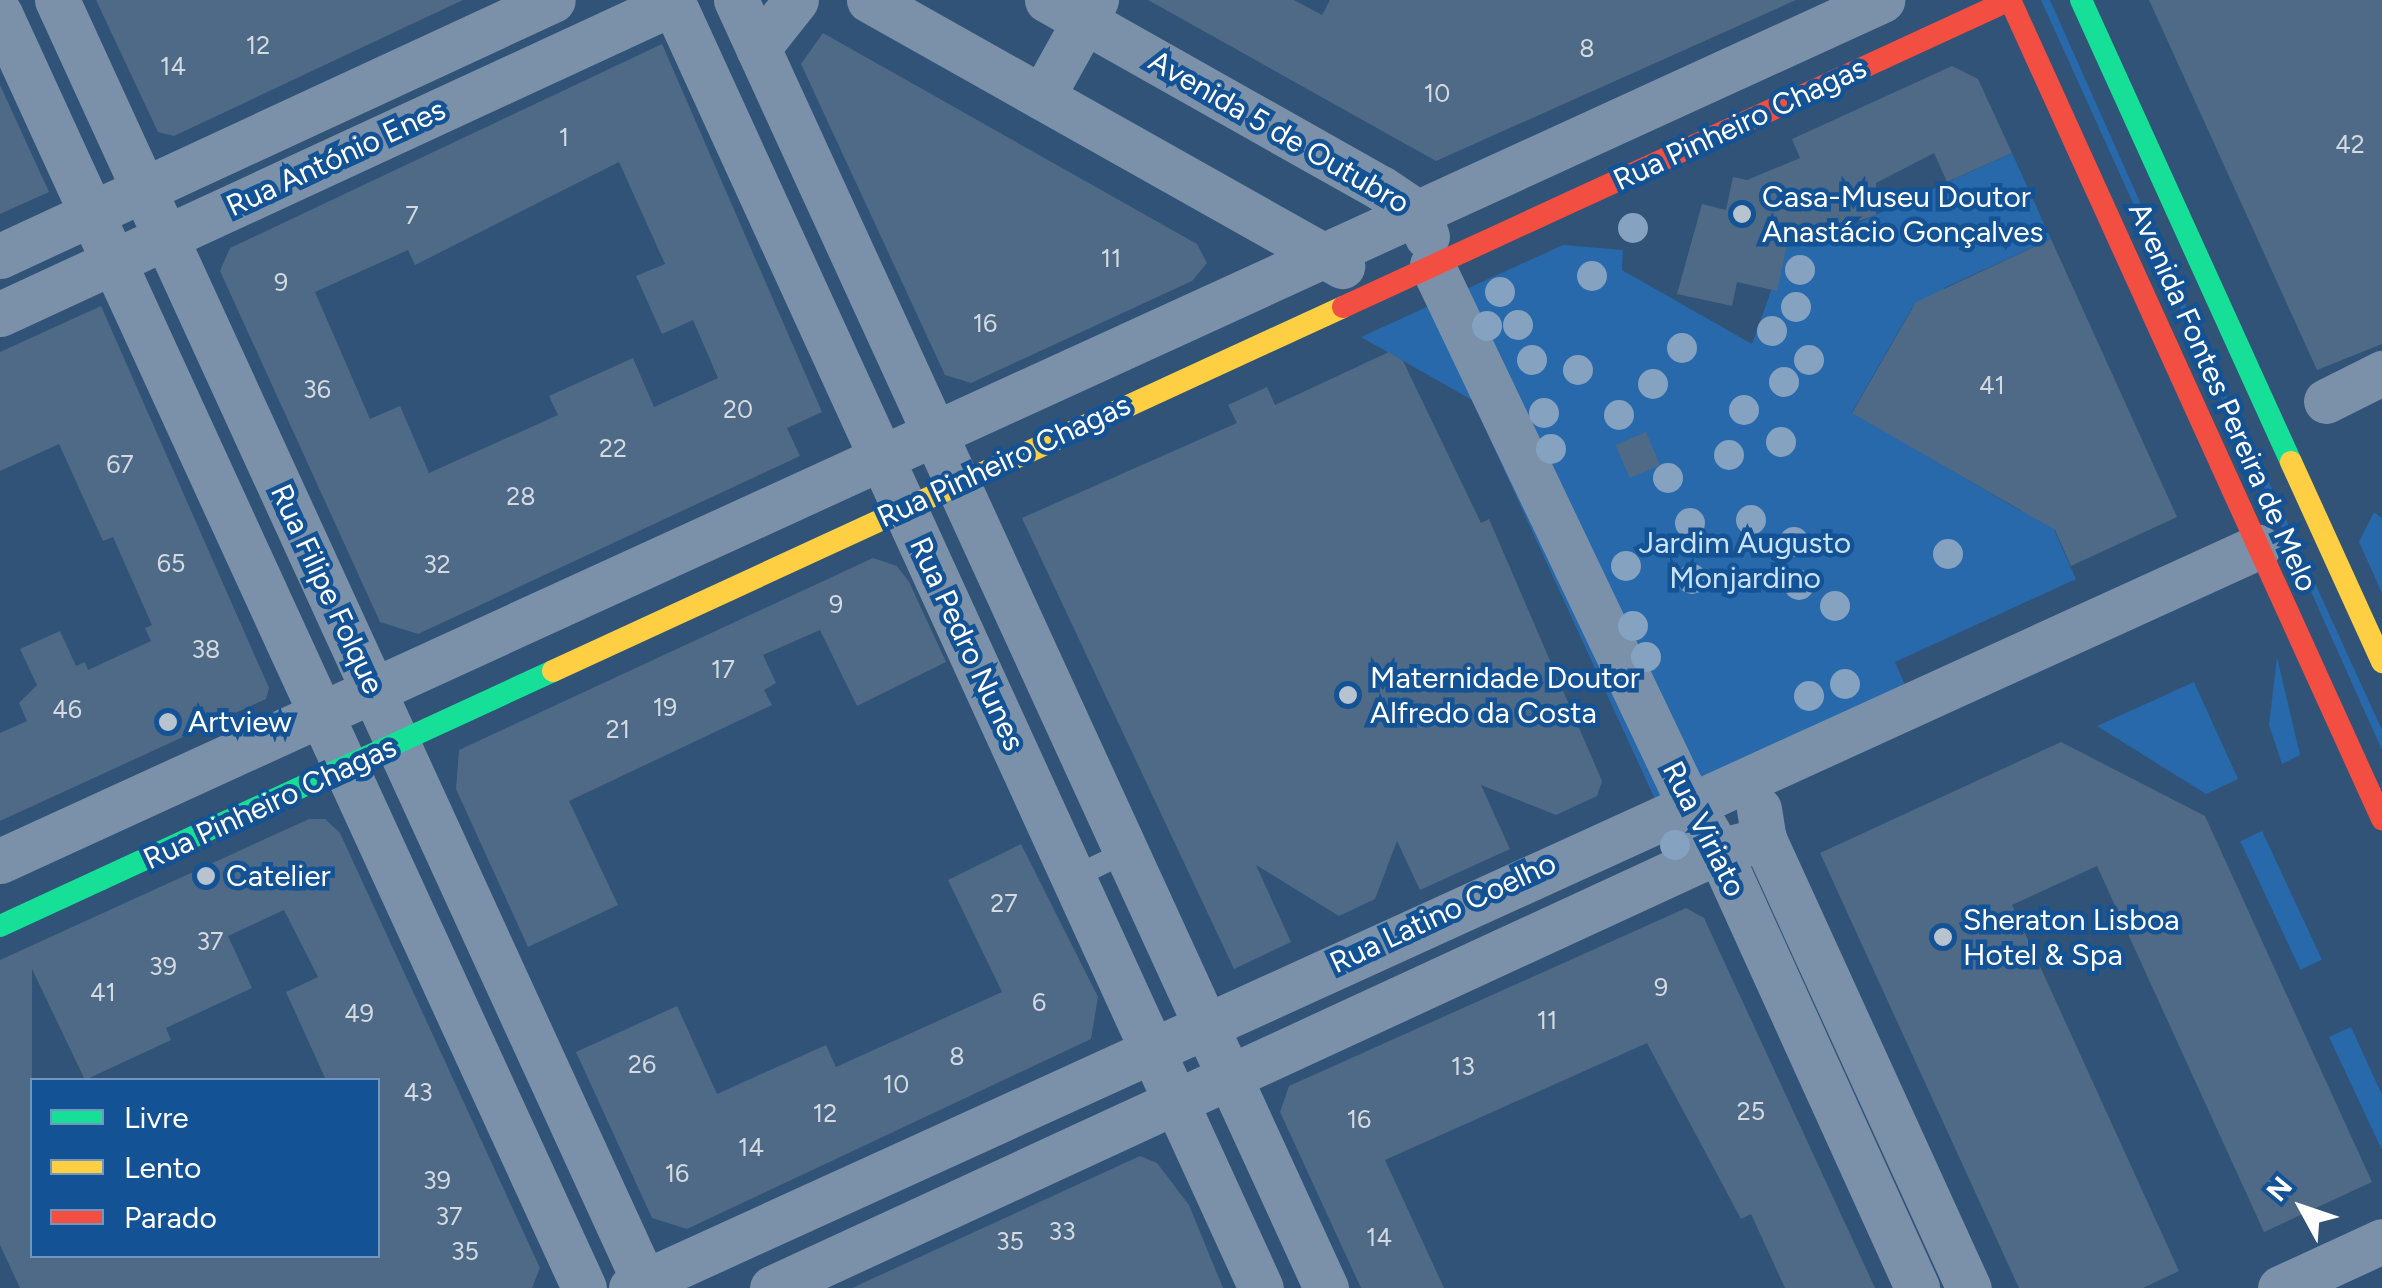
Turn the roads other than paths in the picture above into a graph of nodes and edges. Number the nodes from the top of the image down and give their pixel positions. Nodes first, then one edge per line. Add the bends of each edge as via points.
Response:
1 (57, 0) edge
2 (553, 0) edge
3 (736, 0) edge
4 (796, 0) edge
5 (869, 0) edge
6 (1882, 0) edge
7 (2010, 0) edge
8 (2081, 0) edge
9 (673, 2) edge
10 (1076, 6) edge
11 (0, 14) edge
12 (758, 48) junction
13 (1042, 97) junction
14 (144, 189) junction
15 (92, 213) junction
16 (1418, 213) junction
17 (166, 238) junction
18 (0, 256) edge
19 (1321, 258) junction
20 (114, 262) junction
21 (1423, 269) junction
22 (0, 314) edge
23 (2382, 373) edge
24 (2326, 401) dead end
25 (935, 434) junction
26 (882, 458) junction
27 (957, 482) junction
28 (904, 507) junction
29 (2258, 546) junction
30 (2382, 662) edge
31 (374, 692) junction
32 (322, 716) junction
33 (398, 744) junction
34 (346, 768) junction
35 (1753, 778) junction
36 (1696, 804) junction
37 (2382, 819) edge
38 (1764, 839) junction
39 (1720, 850) junction
40 (1126, 852) junction
41 (0, 861) edge
42 (1074, 877) junction
43 (0, 926) edge
44 (1205, 1023) junction
45 (1152, 1048) junction
46 (1229, 1076) junction
47 (1176, 1102) junction
48 (2382, 1242) edge
49 (641, 1286) edge
50 (584, 1288) edge
51 (772, 1288) edge
52 (1262, 1288) edge
53 (1326, 1288) edge
54 (1917, 1288) edge
55 (1968, 1288) edge
56 (2280, 1288) edge

1 - 14 street, Rua Filipe Folque
2 - 14 street, Rua António Enes
3 - 12 street, Rua Pedro Nunes
4 - 12 street
5 - 13 street
6 - 16 street, Rua Pinheiro Chagas
7 - 21 street, Rua Pinheiro Chagas
7 - 29 street, Avenida Fontes Pereira de Melo
8 - 30 street, Avenida Fontes Pereira de Melo
9 - 17 street, Rua António Enes
9 - 26 street, Rua Pedro Nunes
10 - 13 street, Avenida 5 de Outubro
10 - 16 street, Avenida 5 de Outubro
11 - 15 street, Rua Filipe Folque
12 - 25 street, Rua Pedro Nunes
13 - 19 street
14 - 15 street, Rua António Enes
14 - 17 street, Rua Filipe Folque
15 - 18 street, Rua António Enes
15 - 20 street, Rua Filipe Folque
16 - 19 street, Rua Pinheiro Chagas
16 - 21 street, Avenida 5 de Outubro via 1428,235
17 - 20 street, Rua António Enes
17 - 31 street, Rua Filipe Folque
19 - 21 street via 1351,270
19 - 25 street, Rua Pinheiro Chagas
20 - 22 street, Rua António Enes
20 - 32 street, Rua Filipe Folque
21 - 27 street, Rua Pinheiro Chagas
21 - 36 street, Rua Viriato
23 - 24 street
25 - 26 street, Rua Pinheiro Chagas
25 - 27 street, Rua Pedro Nunes
26 - 28 street, Rua Pedro Nunes
26 - 31 street, Rua Pinheiro Chagas
27 - 28 street, Rua Pinheiro Chagas
27 - 40 street, Rua Pedro Nunes
28 - 33 street, Rua Pinheiro Chagas
28 - 42 street, Rua Pedro Nunes
29 - 35 street, Rua Latino Coelho
29 - 37 street, Avenida Fontes Pereira de Melo
31 - 32 street, Rua Pinheiro Chagas
31 - 33 street, Rua Filipe Folque
32 - 34 street, Rua Filipe Folque
32 - 41 street, Rua Pinheiro Chagas
33 - 34 street, Rua Pinheiro Chagas
33 - 49 street, Rua Filipe Folque
34 - 43 street, Rua Pinheiro Chagas
34 - 50 street, Rua Filipe Folque
35 - 36 street, Rua Latino Coelho
35 - 38 street, Rua Viriato
36 - 39 street, Rua Viriato
36 - 44 street, Rua Latino Coelho via 1625,828
38 - 39 street, Rua Latino Coelho
38 - 55 street, Rua Viriato
39 - 46 street, Rua Latino Coelho
39 - 54 street, Rua Viriato
40 - 42 lane
40 - 44 street, Rua Pedro Nunes
42 - 45 street, Rua Pedro Nunes
44 - 45 street, Rua Latino Coelho
44 - 46 street, Rua Pedro Nunes
45 - 47 street, Rua Pedro Nunes
45 - 49 street, Rua Latino Coelho
46 - 47 street, Rua Latino Coelho
46 - 53 street, Rua Pedro Nunes
47 - 51 street, Rua Latino Coelho
47 - 52 street, Rua Pedro Nunes
48 - 56 street

